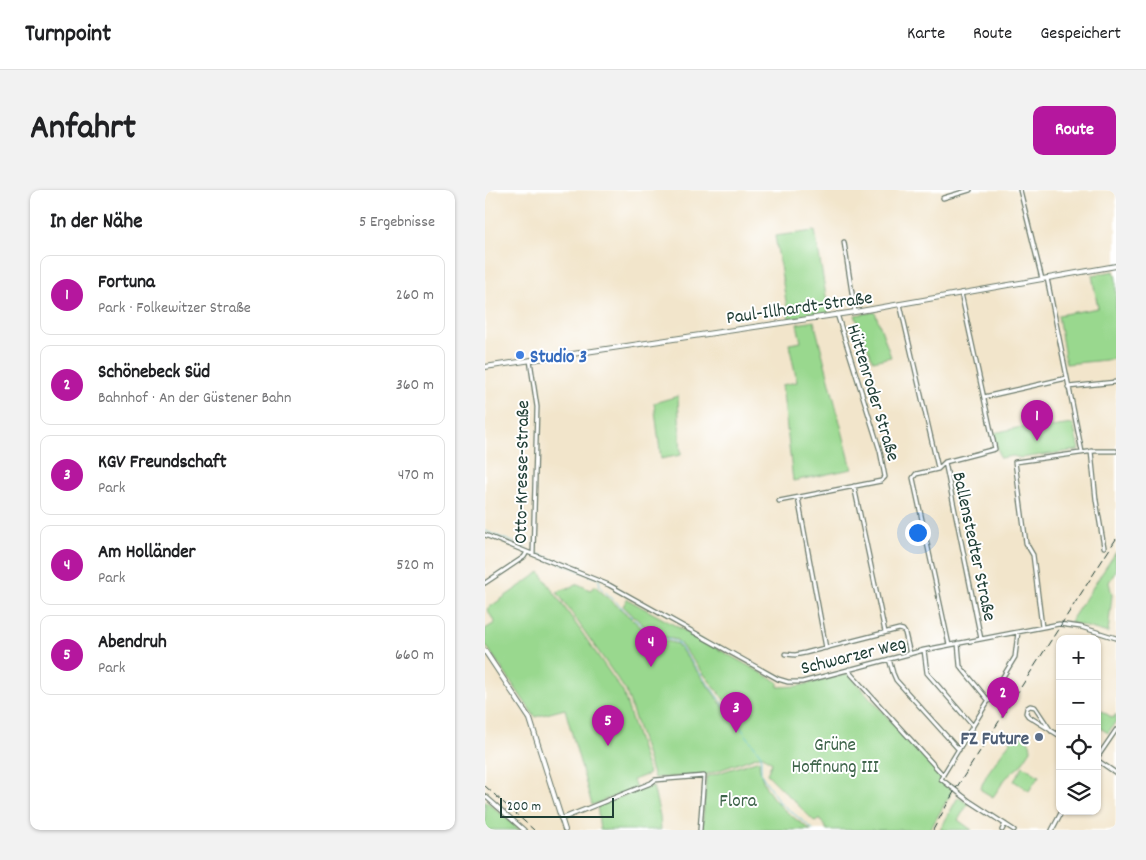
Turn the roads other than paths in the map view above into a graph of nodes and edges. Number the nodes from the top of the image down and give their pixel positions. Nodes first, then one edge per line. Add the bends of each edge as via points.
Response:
1 (970, 190) edge
2 (1020, 190) edge
3 (943, 198) dead end
4 (844, 242) dead end
5 (1116, 267) edge
6 (1047, 278) junction
7 (1042, 279) junction
8 (961, 293) junction
9 (900, 304) junction
10 (855, 312) junction
11 (837, 314) junction
12 (530, 360) junction
13 (485, 367) edge
14 (1067, 378) junction
15 (1116, 382) edge
16 (1069, 387) junction
17 (983, 397) junction
18 (1116, 450) edge
19 (1091, 451) junction
20 (1082, 452) junction
21 (945, 462) junction
22 (938, 469) junction
23 (854, 486) junction
24 (798, 498) junction
25 (779, 501) dead end
26 (485, 535) edge
27 (1105, 547) dead end
28 (527, 552) junction
29 (533, 554) junction
30 (485, 583) edge
31 (1042, 627) junction
32 (885, 632) junction
33 (1018, 632) junction
34 (1116, 638) edge
35 (981, 639) junction
36 (959, 643) junction
37 (949, 645) junction
38 (826, 648) junction
39 (924, 650) junction
40 (485, 651) edge
41 (785, 654) dead end
42 (910, 654) junction
43 (889, 659) junction
44 (849, 669) junction
45 (989, 700) junction
46 (973, 726) junction
47 (1116, 730) edge
48 (1051, 731) junction
49 (1056, 734) edge
50 (959, 750) junction
51 (1101, 753) edge
52 (1101, 762) edge
53 (1116, 773) edge
54 (943, 775) junction
55 (485, 796) edge
56 (1060, 815) edge
57 (561, 819) junction
58 (1005, 824) junction
59 (524, 830) edge
60 (565, 830) edge
61 (700, 830) edge
62 (1002, 830) edge
63 (1014, 830) edge
64 (1052, 830) edge

1 - 3 street
2 - 7 street
4 - 10 street
5 - 6 street, Paul-Illhardt-Straße
6 - 7 street, Paul-Illhardt-Straße
6 - 14 street
7 - 8 street, Paul-Illhardt-Straße
8 - 9 street, Paul-Illhardt-Straße
8 - 17 street, Ballenstedter Straße
9 - 10 street, Paul-Illhardt-Straße
9 - 22 street
10 - 11 street, Paul-Illhardt-Straße
11 - 12 street, Paul-Illhardt-Straße
11 - 23 street, Hüttenroder Straße via 885,474 881,481
12 - 13 street, Paul-Illhardt-Straße
12 - 29 street, Otto-Kresse-Straße via 537,407
14 - 16 street
14 - 17 street
15 - 16 street
16 - 20 street
17 - 21 street, Ballenstedter Straße via 995,450
18 - 19 street
19 - 20 street
19 - 27 street via 1095,500
20 - 31 street via 1015,462 1026,543 1033,555
21 - 22 street
21 - 35 street, Ballenstedter Straße
22 - 37 street via 916,474 913,478
23 - 24 street, Hüttenroder Straße
23 - 32 street
24 - 25 street, Hüttenroder Straße
24 - 38 street
26 - 28 street, Schwarzer Weg
28 - 29 street, Schwarzer Weg
28 - 30 street
29 - 44 street, Schwarzer Weg via 604,583 784,681 802,682
31 - 33 street, Schwarzer Weg
31 - 34 street, Schwarzer Weg via 1065,624
32 - 38 street
32 - 42 street via 903,630
33 - 35 street, Schwarzer Weg
33 - 45 street via 1015,657
35 - 36 street, Schwarzer Weg
36 - 37 street, Schwarzer Weg
36 - 45 street via 960,666
37 - 39 street, Schwarzer Weg
38 - 41 street via 805,654
39 - 42 street, Schwarzer Weg
39 - 46 street via 929,675
40 - 57 street via 530,719
42 - 43 street, Schwarzer Weg
43 - 44 street, Schwarzer Weg
43 - 50 street via 897,680
44 - 54 street
45 - 46 street
46 - 50 street
47 - 51 street
48 - 48 street via 1035,707 1027,708 1028,716
48 - 49 street
50 - 54 street
52 - 53 street
54 - 58 street via 941,779 962,796
55 - 59 street
56 - 64 street
57 - 60 street
57 - 61 street via 655,780 704,776
58 - 62 street
58 - 63 street

